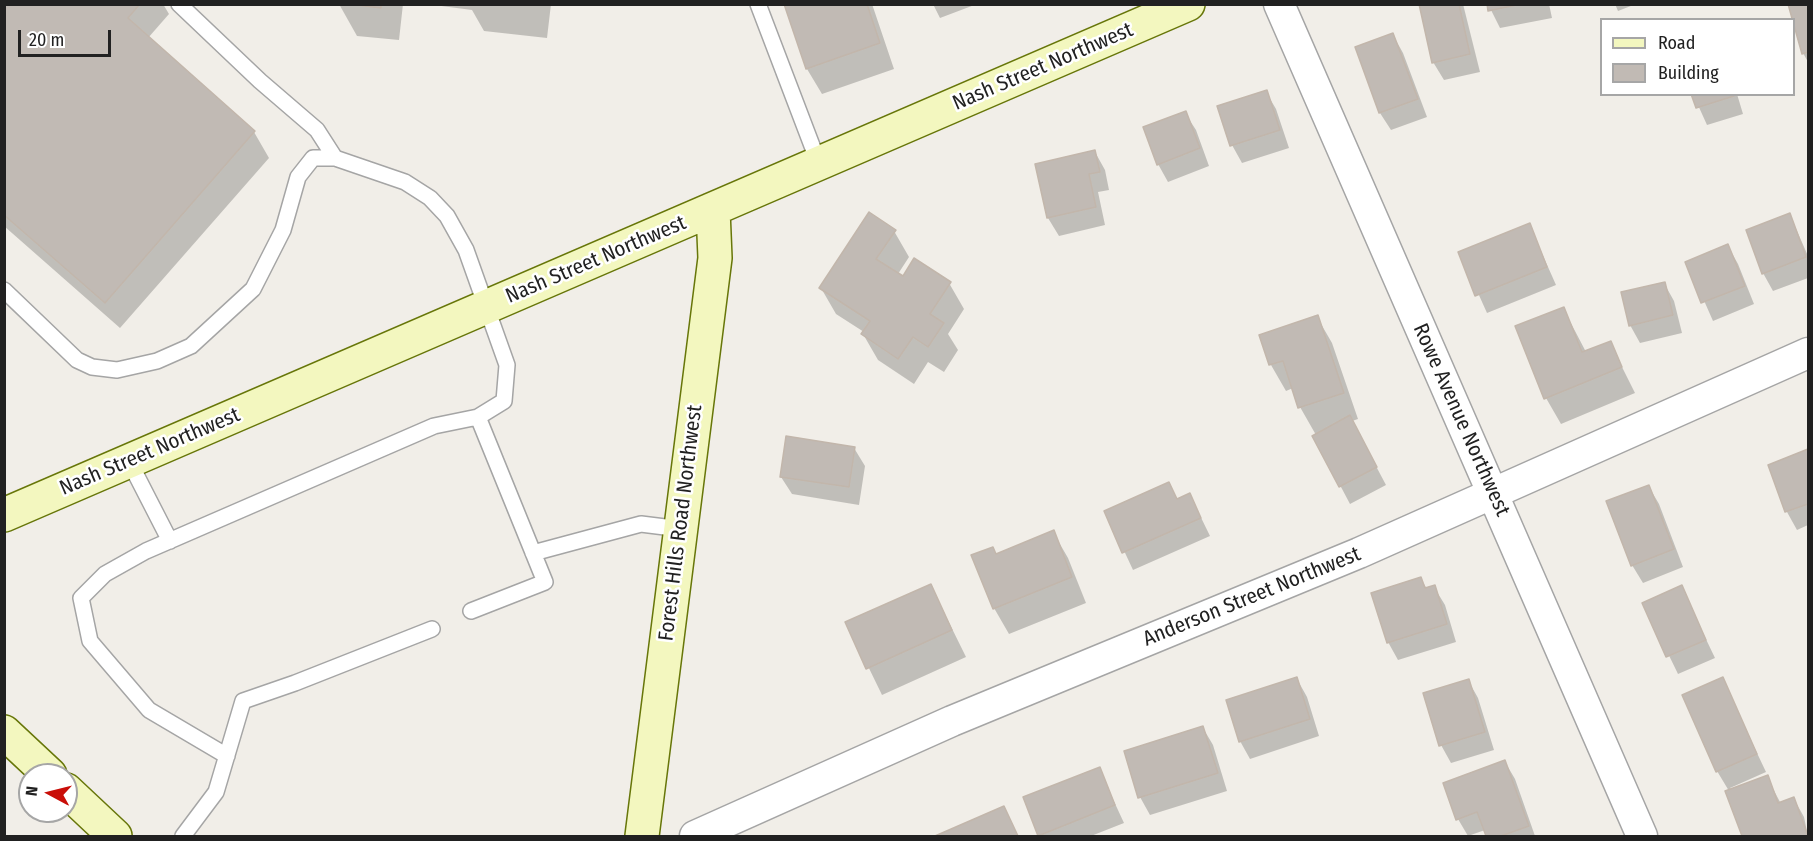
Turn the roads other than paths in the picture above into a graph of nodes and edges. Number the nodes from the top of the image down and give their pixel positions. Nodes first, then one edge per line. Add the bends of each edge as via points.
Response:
1 (179, 4) edge
2 (759, 4) edge
3 (1188, 4) edge
4 (1279, 4) edge
5 (335, 158) junction
6 (819, 164) junction
7 (713, 210) junction
8 (4, 290) edge
9 (487, 308) junction
10 (1809, 353) edge
11 (478, 417) junction
12 (129, 461) junction
13 (1493, 493) junction
14 (4, 514) edge
15 (681, 529) junction
16 (170, 541) junction
17 (532, 553) junction
18 (471, 611) dead end
19 (432, 628) dead end
20 (5, 734) edge
21 (227, 756) junction
22 (37, 763) edge
23 (78, 802) edge
24 (115, 837) edge
25 (183, 837) edge
26 (642, 837) edge
27 (694, 837) edge
28 (1642, 837) edge

1 - 5 lane via 317,130
2 - 6 lane
3 - 6 main road, Nash Street Northwest
4 - 13 street, Rowe Avenue Northwest
5 - 8 lane via 313,158 298,177 283,230 253,289 191,346 157,360 117,369 92,367 77,360
5 - 9 lane via 405,182 430,198 447,216 466,250
6 - 7 main road, Nash Street Northwest
7 - 9 main road, Nash Street Northwest
7 - 15 main road, Forest Hills Road Northwest via 715,258
9 - 11 lane via 507,365 504,401
9 - 12 main road, Nash Street Northwest
10 - 13 street, Anderson Street Northwest
11 - 16 lane via 434,426
11 - 17 lane
12 - 14 main road, Nash Street Northwest
12 - 16 lane
13 - 27 street, Anderson Street Northwest via 1348,558 952,721
13 - 28 street, Rowe Avenue Northwest
15 - 17 lane via 641,524
15 - 26 main road, Forest Hills Road Northwest
16 - 21 lane via 105,574 81,598 90,641 149,710
17 - 18 lane via 545,582
19 - 21 lane via 243,701
20 - 22 main road
21 - 25 lane via 216,792
23 - 24 main road

